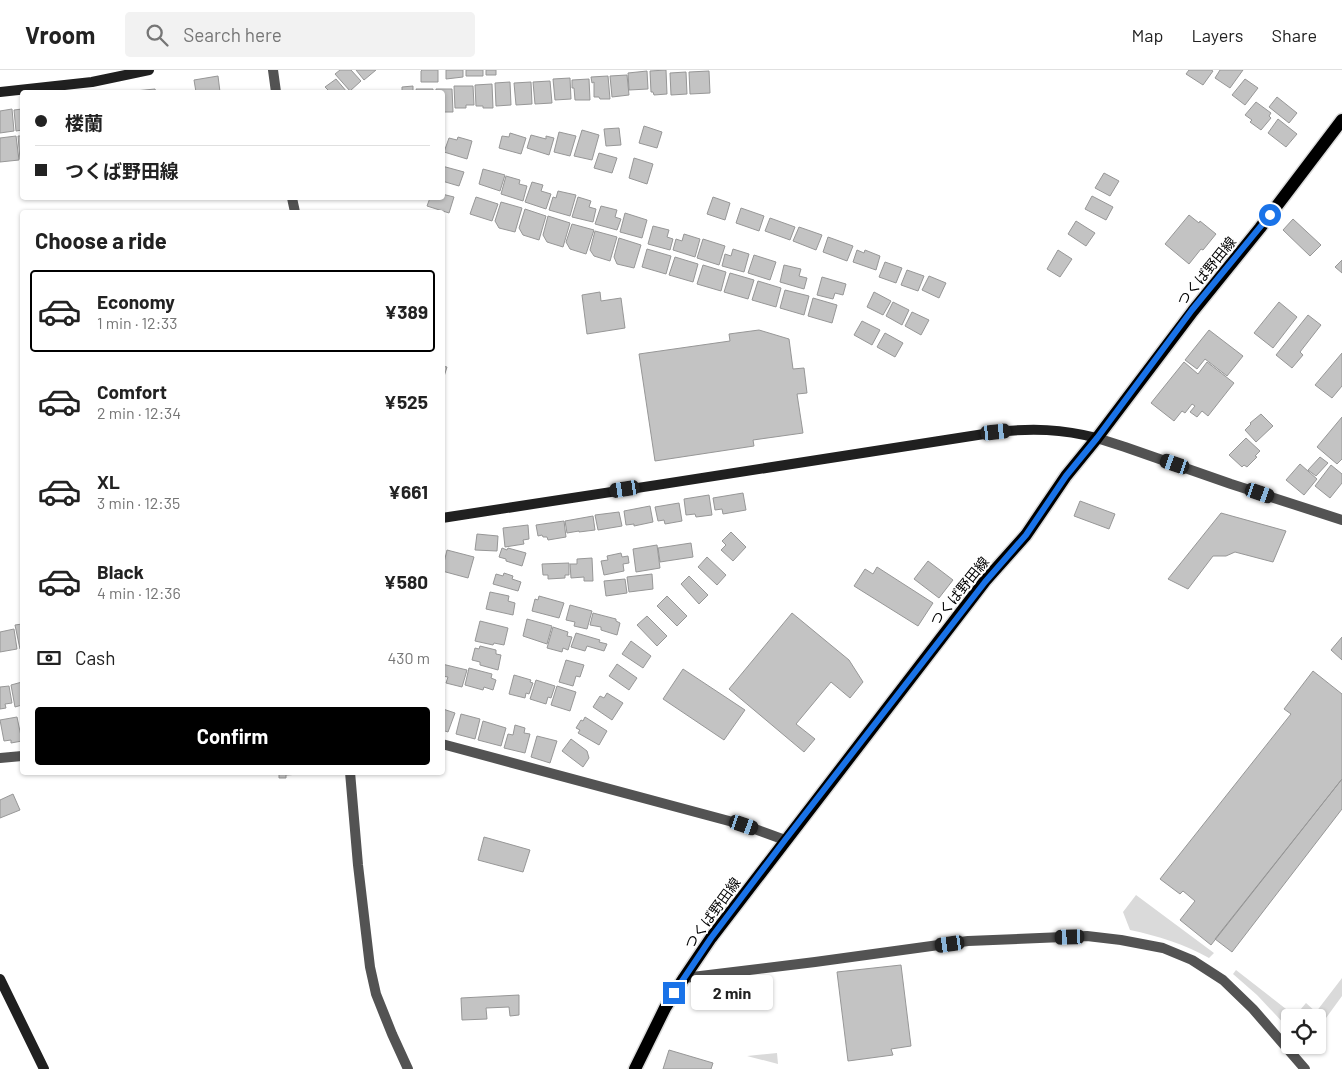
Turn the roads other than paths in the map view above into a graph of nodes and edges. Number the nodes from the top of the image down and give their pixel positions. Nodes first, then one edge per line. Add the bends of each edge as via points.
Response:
1 (149, 70) edge
2 (273, 70) edge
3 (276, 90) edge
4 (0, 92) edge
5 (1342, 120) edge
6 (1097, 438) junction
7 (445, 518) edge
8 (1342, 520) edge
9 (445, 745) edge
10 (20, 756) edge
11 (0, 758) edge
12 (350, 775) edge
13 (785, 840) junction
14 (684, 978) junction
15 (0, 979) edge
16 (44, 1069) edge
17 (408, 1069) edge
18 (635, 1069) edge
19 (1305, 1069) edge

1 - 4 street via 92,82
2 - 3 street
5 - 6 main road, つくば野田線 via 1260,228 1192,310
6 - 7 street via 1054,430 1019,429
6 - 8 street
6 - 13 main road, つくば野田線 via 1066,476 1026,535 985,582
9 - 13 street via 744,825
10 - 11 street
12 - 17 street via 370,967 376,994
13 - 14 main road, つくば野田線
14 - 18 main road, つくば野田線 via 665,1008
14 - 19 street via 968,941 1087,936 1122,940 1163,948 1192,960 1223,980
15 - 16 street

